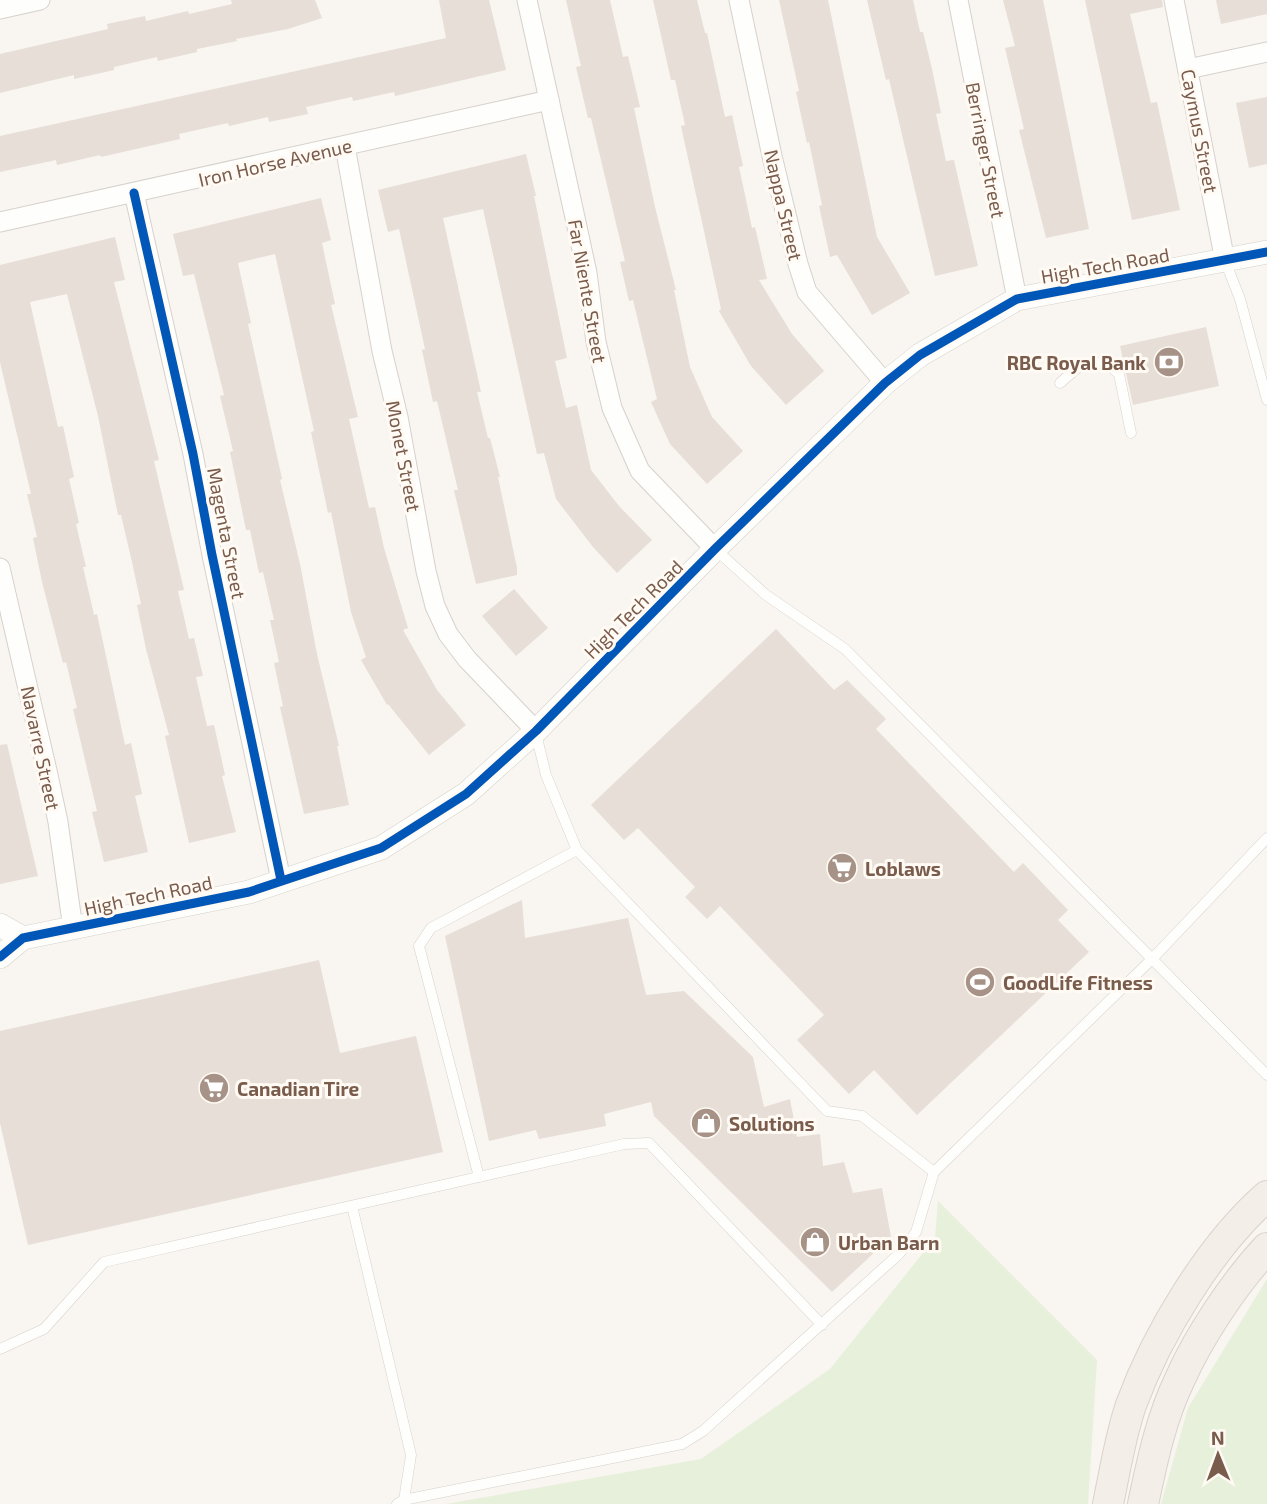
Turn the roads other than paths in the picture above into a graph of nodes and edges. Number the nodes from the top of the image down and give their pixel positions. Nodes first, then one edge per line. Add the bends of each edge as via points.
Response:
1 (40, 0) edge
2 (527, 0) edge
3 (739, 0) edge
4 (958, 0) edge
5 (1174, 0) edge
6 (0, 9) edge
7 (1267, 52) edge
8 (1188, 69) junction
9 (550, 100) junction
10 (345, 146) junction
11 (134, 193) junction
12 (0, 222) edge
13 (1267, 251) edge
14 (1225, 261) junction
15 (1017, 299) junction
16 (885, 383) junction
17 (1060, 383) dead end
18 (1267, 400) edge
19 (1130, 433) dead end
20 (715, 550) junction
21 (0, 568) edge
22 (536, 732) junction
23 (1267, 838) edge
24 (577, 850) junction
25 (281, 880) junction
26 (0, 925) edge
27 (73, 929) junction
28 (23, 938) junction
29 (0, 957) edge
30 (1152, 959) junction
31 (1266, 1078) edge
32 (934, 1172) junction
33 (479, 1177) junction
34 (1266, 1193) edge
35 (352, 1206) junction
36 (1267, 1248) edge
37 (822, 1325) junction
38 (0, 1349) edge
39 (400, 1502) edge
40 (1108, 1504) edge
41 (1143, 1504) edge

1 - 6 street
2 - 9 street, Far Niente Street
3 - 16 street, Nappa Street via 807,292
4 - 15 street, Berringer Street
5 - 8 street, Caymus Street
7 - 8 street
8 - 14 street, Caymus Street
9 - 10 street, Iron Horse Avenue
9 - 20 street, Far Niente Street via 612,408 640,471
10 - 11 street, Iron Horse Avenue
10 - 22 street, Monet Street via 435,606 467,659
11 - 12 street, Iron Horse Avenue
11 - 25 street, Magenta Street
13 - 14 street, High Tech Road
14 - 15 street, High Tech Road
14 - 18 lane
15 - 16 street, High Tech Road via 920,355
16 - 20 street, High Tech Road
17 - 19 lane via 1082,365 1110,366 1119,374
20 - 22 street, High Tech Road
20 - 30 lane via 766,595 845,649
21 - 27 street, Navarre Street via 51,787
22 - 24 lane via 546,775
22 - 25 street, High Tech Road via 466,794 382,848
23 - 30 lane
24 - 32 lane via 827,1111 862,1116
24 - 33 lane via 431,928 419,946
25 - 27 street, High Tech Road via 249,892
26 - 28 street
27 - 28 street, High Tech Road
28 - 29 street, High Tech Road
30 - 31 lane
30 - 32 lane
32 - 37 lane via 916,1232 899,1254
33 - 35 lane
33 - 37 lane via 624,1144 649,1143
34 - 40 main road via 1187,1293 1157,1344 1131,1406
35 - 38 lane via 104,1262 44,1329
35 - 39 lane via 411,1455
36 - 41 main road via 1220,1308 1180,1379 1157,1443
37 - 39 lane via 703,1431 682,1444

